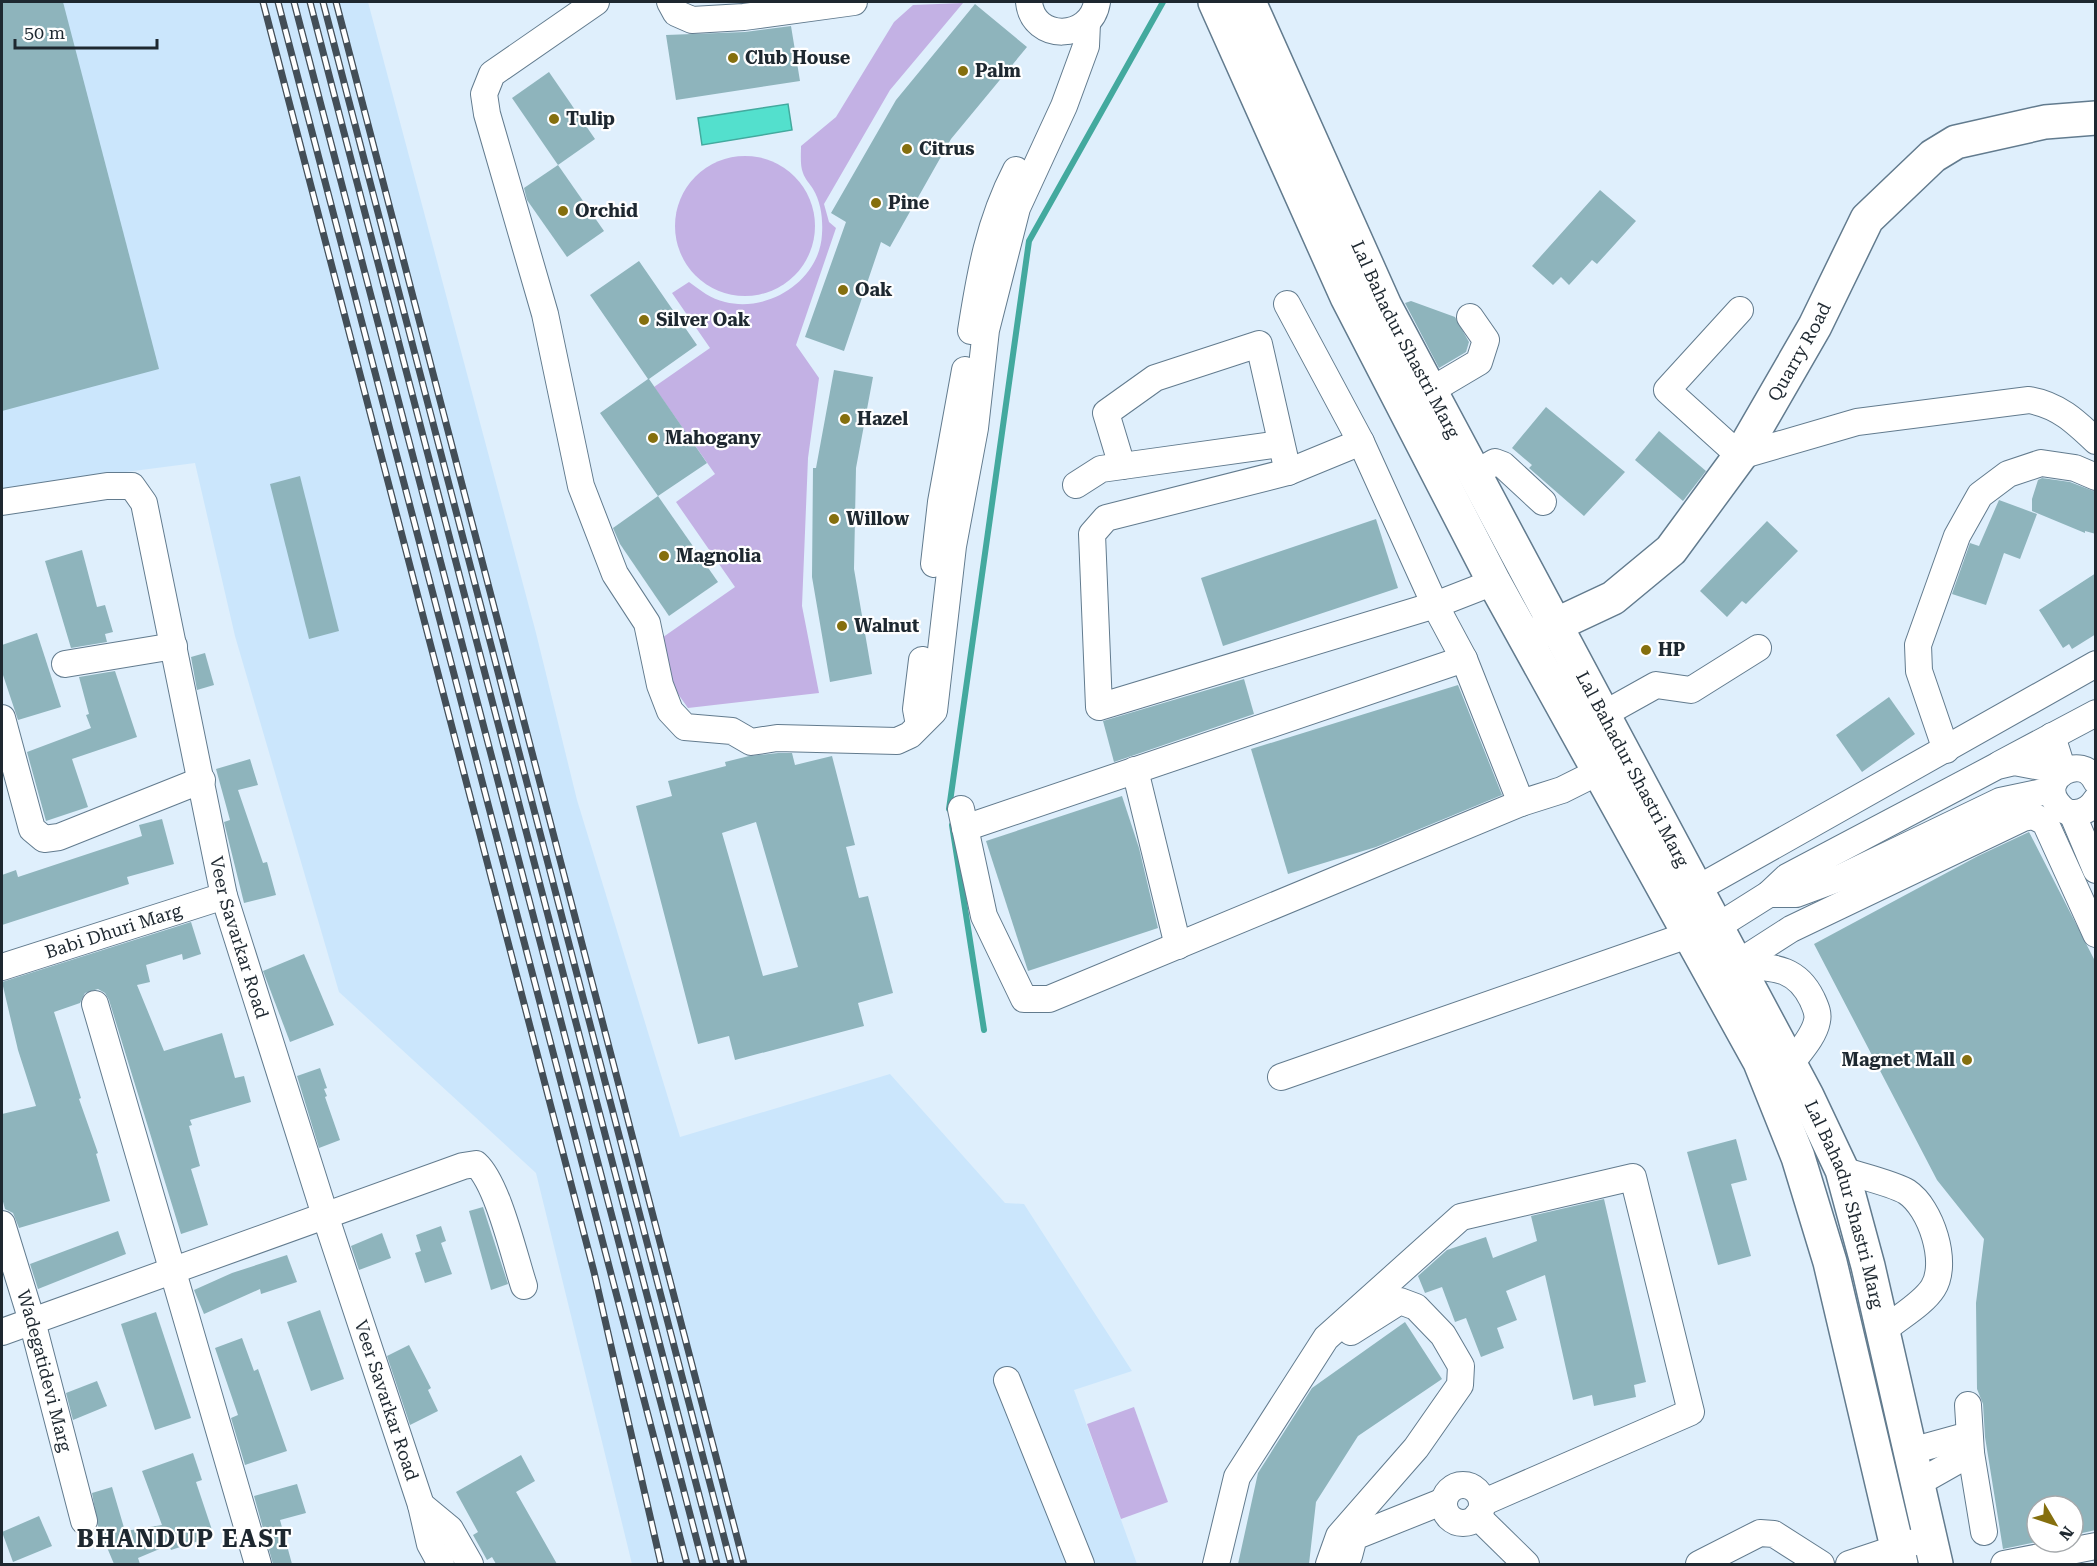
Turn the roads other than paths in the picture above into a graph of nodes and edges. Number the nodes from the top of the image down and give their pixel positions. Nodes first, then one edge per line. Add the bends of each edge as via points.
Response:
1 (596, 2) edge
2 (670, 2) edge
3 (854, 2) edge
4 (1029, 2) edge
5 (1215, 2) edge
6 (1249, 2) edge
7 (1087, 18) edge
8 (2094, 115) edge
9 (1287, 304) dead end
10 (1740, 310) dead end
11 (1470, 317) dead end
12 (1430, 391) junction
13 (2096, 441) edge
14 (1361, 442) junction
15 (1280, 444) junction
16 (1740, 456) junction
17 (1122, 466) junction
18 (1288, 472) junction
19 (1474, 474) junction
20 (2096, 477) edge
21 (1076, 484) dead end
22 (2, 502) edge
23 (1543, 502) dead end
24 (1494, 582) junction
25 (1435, 605) junction
26 (1540, 633) junction
27 (174, 646) junction
28 (1758, 648) dead end
29 (1464, 659) junction
30 (65, 664) dead end
31 (2096, 664) edge
32 (2096, 713) edge
33 (1604, 714) junction
34 (2, 718) edge
35 (2052, 736) junction
36 (1946, 750) junction
37 (2096, 756) edge
38 (1996, 766) junction
39 (1135, 770) junction
40 (1598, 772) junction
41 (2063, 776) junction
42 (202, 780) junction
43 (2096, 781) edge
44 (1521, 803) junction
45 (2090, 807) edge
46 (2096, 870) edge
47 (1695, 890) junction
48 (1769, 894) junction
49 (224, 896) junction
50 (1702, 931) junction
51 (2096, 934) edge
52 (1178, 946) junction
53 (1735, 965) junction
54 (2, 968) edge
55 (95, 1004) dead end
56 (1790, 1065) junction
57 (1281, 1077) dead end
58 (1842, 1170) junction
59 (325, 1215) junction
60 (2, 1224) edge
61 (173, 1270) junction
62 (524, 1286) dead end
63 (32, 1321) junction
64 (1884, 1330) junction
65 (2, 1332) edge
66 (1315, 1354) junction
67 (1008, 1380) dead end
68 (1968, 1405) dead end
69 (1970, 1444) junction
70 (1911, 1451) junction
71 (1918, 1483) junction
72 (421, 1505) junction
73 (1480, 1510) junction
74 (84, 1521) dead end
75 (1984, 1532) dead end
76 (2096, 1546) edge
77 (1933, 1550) edge
78 (1899, 1556) edge
79 (258, 1564) edge
80 (441, 1564) edge
81 (470, 1564) edge
82 (1081, 1564) edge
83 (1216, 1564) edge
84 (1329, 1564) edge
85 (1346, 1564) edge
86 (1526, 1564) edge
87 (1699, 1564) edge
88 (1821, 1564) edge
89 (1849, 1564) edge
90 (2004, 1564) edge

1 - 7 street via 492,74 484,94 487,114 545,314 581,486 615,574 647,623 660,685 670,711 685,728 732,731 751,742 777,738 889,742 910,735 934,711 947,528 975,428 986,330 1017,208 1068,96 1086,46
2 - 3 street via 676,13 692,20
4 - 7 street via 1035,19 1043,27 1065,33
5 - 24 main road, Lal Bahadur Shastri Marg via 1347,297
6 - 12 main road, Lal Bahadur Shastri Marg via 1384,306
8 - 16 main road, Quarry Road via 1956,142 1933,156 1867,219 1815,326
9 - 14 street
10 - 16 street via 1667,390
11 - 12 street via 1485,340 1479,362
12 - 19 main road, Lal Bahadur Shastri Marg
13 - 16 street via 2066,413 2029,400 1857,422
14 - 18 street
14 - 25 street
15 - 17 street
15 - 17 street via 1258,344 1155,378 1106,413
15 - 18 street
16 - 26 main road, Quarry Road via 1671,550 1612,598
17 - 21 street via 1101,469
18 - 25 street via 1106,518 1092,534 1099,707
19 - 23 street via 1495,462 1503,465
19 - 26 main road, Lal Bahadur Shastri Marg
20 - 36 street via 2075,468 2041,463 2008,474 1980,495 1957,536 1918,645 1919,671
22 - 27 street, Veer Savarkar Road via 107,486 132,486 144,503
24 - 25 street
24 - 26 main road, Lal Bahadur Shastri Marg
25 - 29 street
26 - 33 main road, Lal Bahadur Shastri Marg
26 - 40 main road, Lal Bahadur Shastri Marg
27 - 30 street
27 - 42 street, Veer Savarkar Road
28 - 33 street via 1691,690 1656,685
29 - 39 street
29 - 44 street
31 - 36 street
32 - 35 street
33 - 47 main road, Lal Bahadur Shastri Marg
34 - 42 street via 32,830 44,839 58,837
35 - 38 street
35 - 41 street
36 - 47 street
37 - 41 street
38 - 41 street via 2014,762
38 - 48 street via 1787,877
39 - 52 street
39 - 52 street via 963,819 984,916 1024,999 1049,999
40 - 44 street via 1562,790
40 - 50 main road, Lal Bahadur Shastri Marg
41 - 43 street via 2084,769
41 - 45 street via 2054,801 2061,809
41 - 48 street via 2000,801 1842,878 1796,894
42 - 49 street, Veer Savarkar Road
44 - 52 street
45 - 46 street
47 - 50 main road, Lal Bahadur Shastri Marg
48 - 50 street
49 - 54 street, Babi Dhuri Marg
49 - 59 street, Veer Savarkar Road
50 - 53 main road, Lal Bahadur Shastri Marg
50 - 57 street
50 - 78 main road, Lal Bahadur Shastri Marg via 1798,1157 1830,1262
51 - 53 street via 2045,822 2034,816 1791,928
53 - 56 main road, Lal Bahadur Shastri Marg
53 - 56 street via 1776,968 1806,986 1818,1020
55 - 61 street
56 - 58 main road, Lal Bahadur Shastri Marg
58 - 64 main road, Lal Bahadur Shastri Marg
58 - 64 street via 1907,1192 1928,1217 1935,1236 1938,1278 1932,1290
59 - 61 street
59 - 62 street via 476,1164 493,1190
59 - 72 street, Veer Savarkar Road
60 - 63 street, Wadegatidevi Marg
61 - 63 street
61 - 79 street
63 - 65 street
63 - 74 street, Wadegatidevi Marg
64 - 70 main road, Lal Bahadur Shastri Marg
66 - 73 street via 1326,1338 1461,1217 1633,1178 1691,1412
66 - 83 street via 1237,1477
66 - 84 street via 1400,1301 1416,1308 1443,1335 1461,1366 1460,1385 1416,1448 1339,1536
67 - 82 street
68 - 69 street
69 - 70 street
69 - 71 street
69 - 75 street
70 - 71 main road, Lal Bahadur Shastri Marg
71 - 77 main road, Lal Bahadur Shastri Marg
72 - 80 street, Veer Savarkar Road via 430,1544
72 - 81 street, Veer Savarkar Road via 450,1529
73 - 85 street via 1478,1491 1461,1485 1449,1490 1444,1501 1354,1537
73 - 86 street
76 - 90 street
77 - 78 street
78 - 89 street
87 - 88 street via 1760,1533 1774,1534

